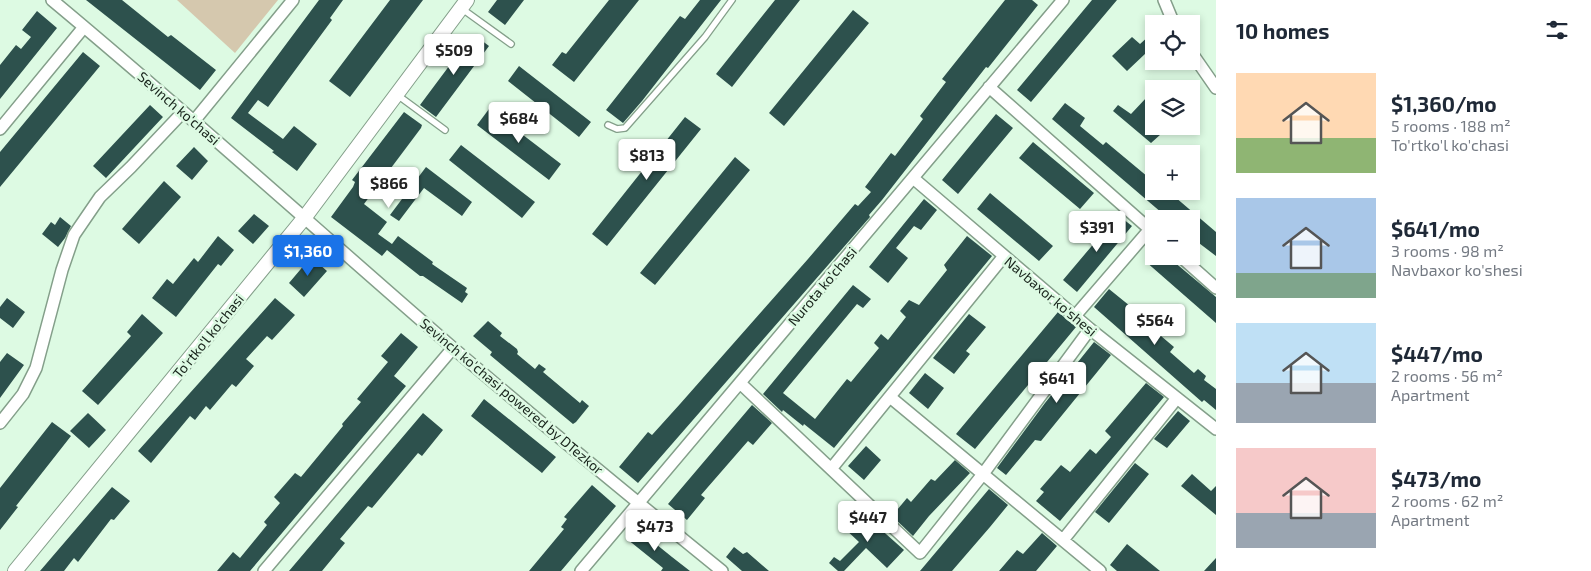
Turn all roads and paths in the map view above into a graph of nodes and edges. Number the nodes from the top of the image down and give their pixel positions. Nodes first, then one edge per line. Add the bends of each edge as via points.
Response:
1 (52, 0) edge
2 (294, 0) edge
3 (732, 0) edge
4 (1063, 0) edge
5 (1164, 0) edge
6 (464, 4) edge
7 (1170, 15) edge
8 (84, 27) junction
9 (511, 44) dead end
10 (1200, 65) edge
11 (989, 87) junction
12 (1216, 88) edge
13 (396, 94) junction
14 (183, 112) junction
15 (194, 121) junction
16 (608, 125) dead end
17 (0, 129) edge
18 (445, 130) dead end
19 (912, 178) junction
20 (305, 217) junction
21 (1145, 225) edge
22 (1145, 239) edge
23 (1004, 256) junction
24 (1190, 265) edge
25 (1216, 288) edge
26 (1075, 316) junction
27 (1090, 329) junction
28 (453, 348) junction
29 (740, 383) junction
30 (890, 397) junction
31 (1177, 398) junction
32 (0, 423) edge
33 (1216, 428) edge
34 (831, 469) junction
35 (983, 474) junction
36 (638, 503) junction
37 (1063, 540) junction
38 (1086, 567) edge
39 (15, 571) edge
40 (264, 571) edge
41 (581, 571) edge
42 (722, 571) edge
43 (1100, 571) edge

1 - 8 street, Sevinch ko'chasi
2 - 15 street
3 - 16 lane via 705,37 625,128 617,130
4 - 11 street, Nurota ko'chasi
5 - 7 street
6 - 9 lane
6 - 13 street, To'rtko'l ko'chasi
8 - 14 street, Sevinch ko'chasi
8 - 17 street
10 - 12 street
11 - 19 street, Nurota ko'chasi
11 - 21 street
13 - 18 lane
13 - 20 street, To'rtko'l ko'chasi
14 - 15 street, Sevinch ko'chasi
14 - 32 street via 100,197 74,235 36,368 23,394
15 - 20 street, Sevinch ko'chasi
19 - 23 street, Navbaxor ko'shesi
19 - 29 street, Nurota ko'chasi
20 - 28 street, Sevinch ko'chasi powered by DTezkor
20 - 39 street, To'rtko'l ko'chasi
22 - 26 street
23 - 26 street, Navbaxor ko'shesi
23 - 30 street
24 - 25 street
26 - 27 street, Navbaxor ko'shesi
27 - 31 street, Navbaxor ko'shesi
27 - 35 street
28 - 36 street, Sevinch ko'chasi powered by DTezkor
28 - 40 street
29 - 34 street
29 - 36 street, Nurota ko'chasi
30 - 34 street
30 - 35 street
31 - 33 street, Navbaxor ko'shesi
31 - 37 street
34 - 35 street via 920,553
35 - 37 street
36 - 41 street, Nurota ko'chasi
36 - 42 street, Sevinch ko'chasi powered by DTezkor
37 - 38 street
38 - 43 street

